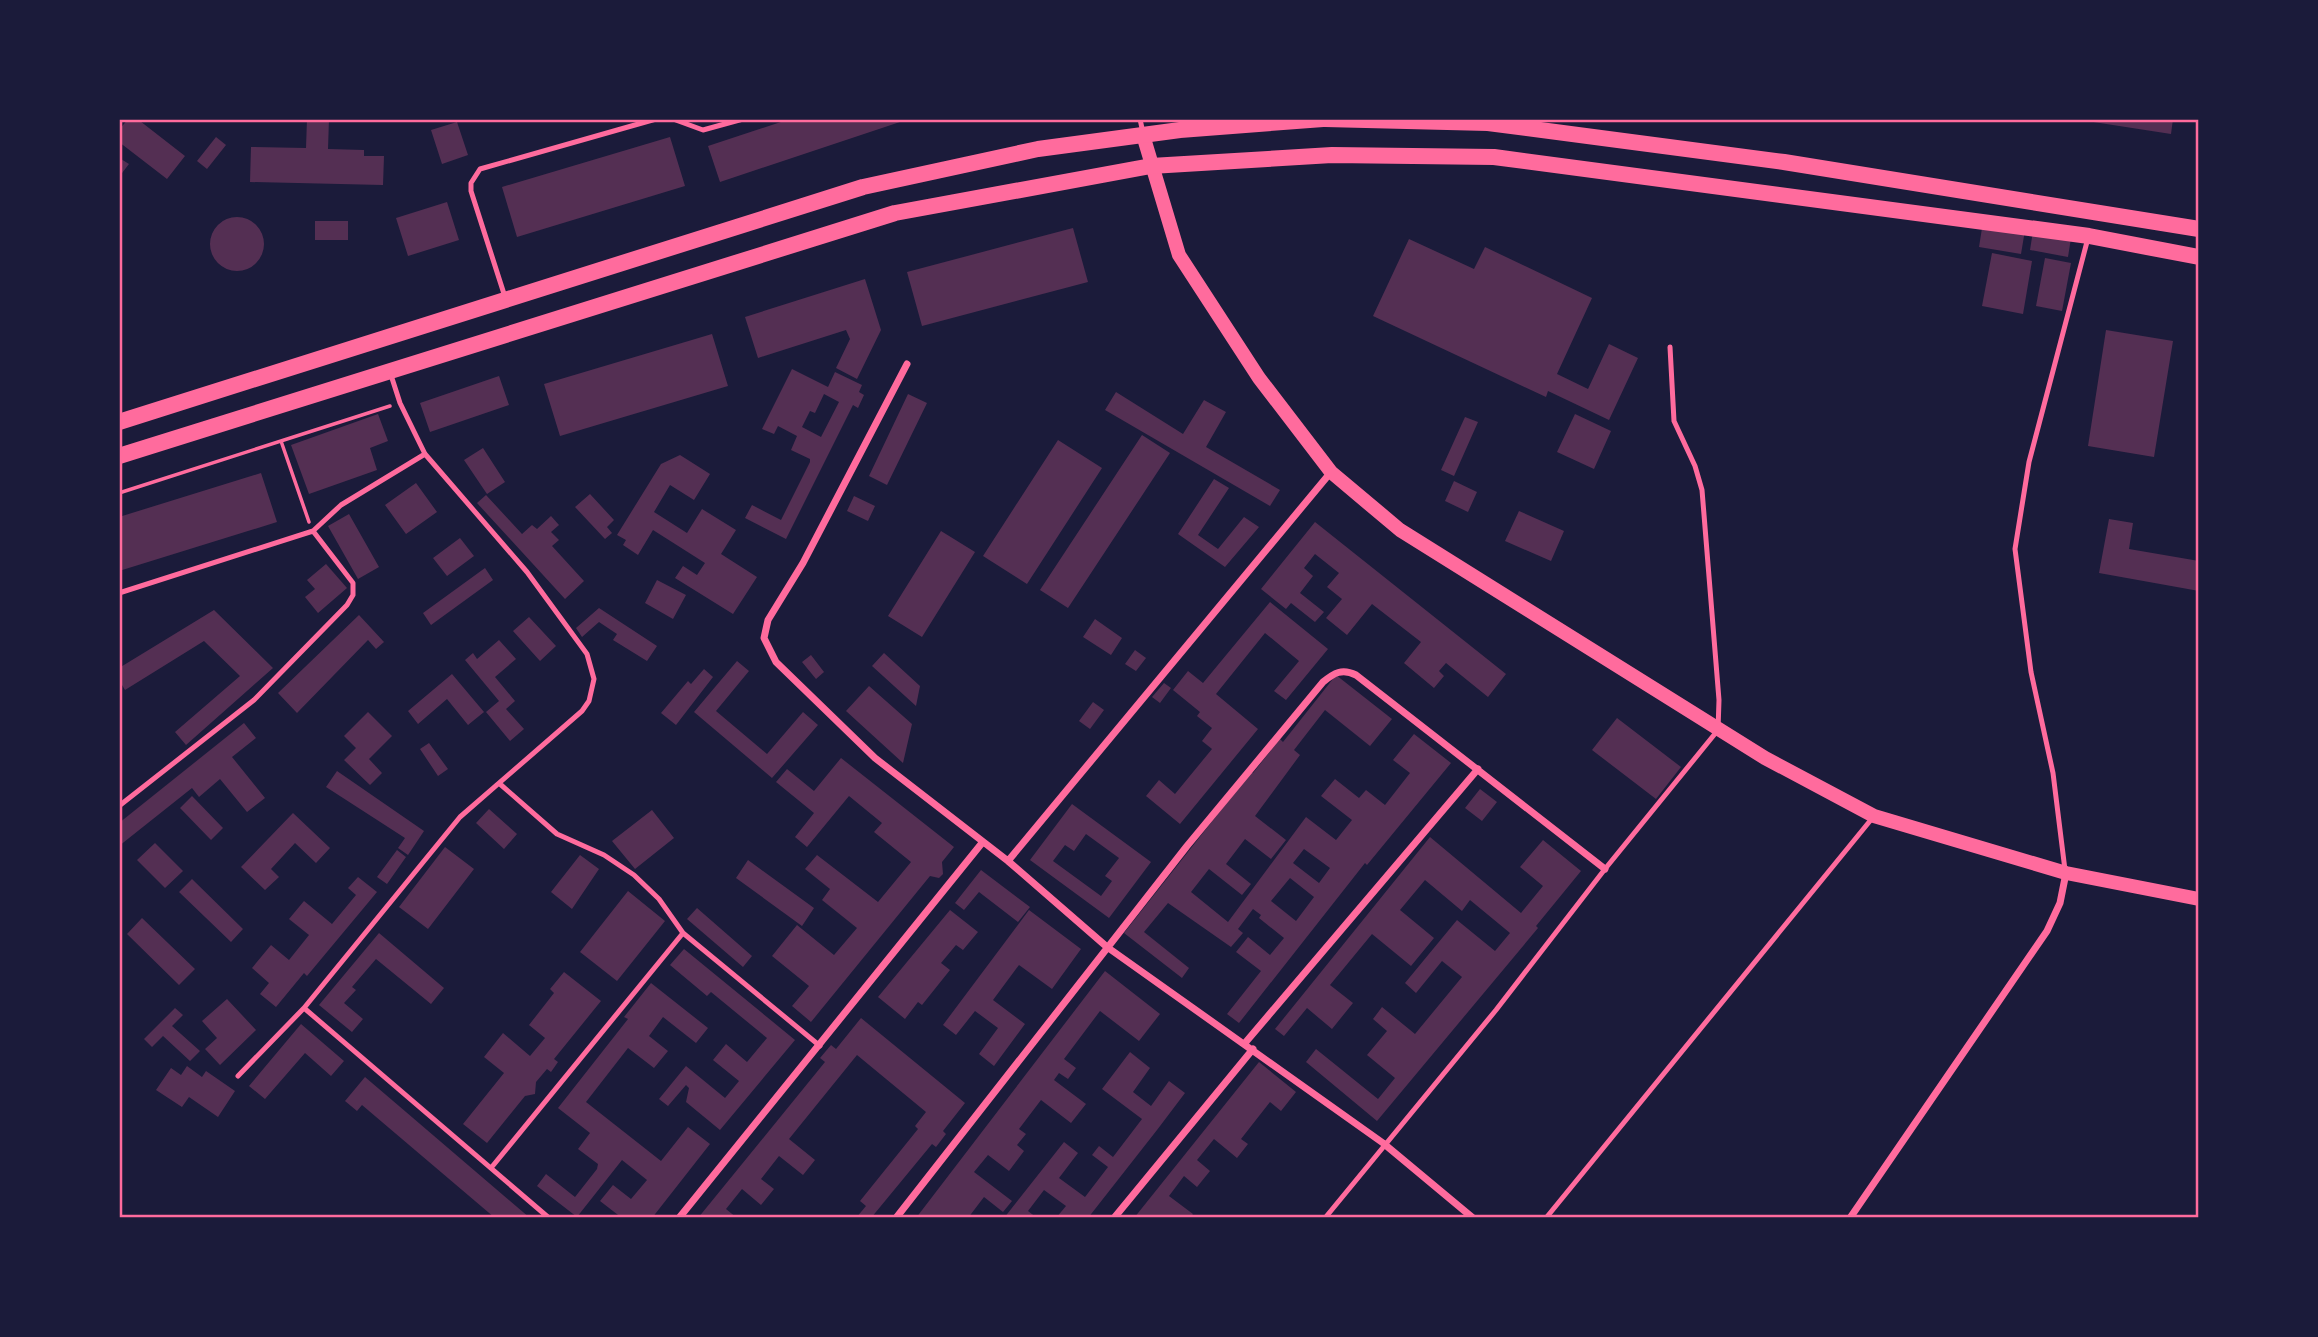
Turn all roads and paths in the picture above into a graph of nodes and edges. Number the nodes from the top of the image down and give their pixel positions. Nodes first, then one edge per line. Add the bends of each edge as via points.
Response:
1 (656, 119) edge
2 (673, 119) edge
3 (743, 119) edge
4 (1324, 119) edge
5 (1488, 121) edge
6 (1142, 127) edge
7 (1151, 166) junction
8 (2199, 229) edge
9 (2089, 236) junction
10 (2199, 257) edge
11 (506, 300) junction
12 (1670, 347) dead end
13 (906, 364) dead end
14 (390, 372) junction
15 (400, 403) junction
16 (119, 422) edge
17 (281, 441) junction
18 (425, 454) junction
19 (119, 456) edge
20 (1331, 472) junction
21 (119, 493) edge
22 (313, 531) junction
23 (119, 593) edge
24 (1718, 730) junction
25 (1478, 769) junction
26 (500, 784) junction
27 (119, 806) edge
28 (1874, 816) junction
29 (982, 843) junction
30 (1008, 861) junction
31 (1605, 869) junction
32 (2066, 873) junction
33 (2199, 900) edge
34 (683, 933) junction
35 (1107, 947) junction
36 (304, 1008) junction
37 (1245, 1043) junction
38 (820, 1046) junction
39 (1254, 1049) junction
40 (238, 1076) dead end
41 (1383, 1143) junction
42 (491, 1168) junction
43 (549, 1218) edge
44 (679, 1218) edge
45 (896, 1218) edge
46 (1114, 1218) edge
47 (1325, 1218) edge
48 (1473, 1218) edge
49 (1546, 1218) edge
50 (1850, 1218) edge

1 - 11 lane via 475,174 471,191
2 - 3 lane via 704,130
4 - 5 main road
4 - 6 main road
5 - 8 main road via 1784,162
6 - 7 main road
6 - 11 main road via 863,187
7 - 9 main road via 1332,155 1494,157
7 - 14 main road via 895,214
7 - 20 main road via 1179,255 1259,378
9 - 10 main road
9 - 32 lane via 2029,462 2015,549
11 - 16 main road
12 - 24 lane via 1674,421 1702,491 1720,700
13 - 29 street via 803,564 776,604 764,638 776,662 825,713
14 - 15 lane
14 - 19 main road
15 - 17 path
15 - 18 lane
17 - 21 path
17 - 22 path
18 - 22 lane via 326,516
18 - 26 lane via 527,572 587,654 594,679 582,711
20 - 24 main road via 1400,530
20 - 30 street
22 - 23 lane
22 - 27 lane via 353,583 347,605 254,700
24 - 28 main road
24 - 31 lane
25 - 31 street
25 - 35 street via 1356,675 1339,672 1323,682 1262,754
25 - 37 street
26 - 34 lane via 557,834 604,855 634,875 659,899
26 - 36 lane via 460,817
28 - 32 main road
28 - 49 lane
29 - 30 street
29 - 38 street
30 - 35 street
31 - 41 lane via 1496,1010
32 - 33 main road
32 - 50 street via 2060,903 2047,931
34 - 38 lane
34 - 42 lane
35 - 37 street
35 - 45 street
36 - 40 lane
36 - 42 lane
37 - 39 street
38 - 44 street
39 - 41 street
39 - 46 street
41 - 47 lane
41 - 48 street
42 - 43 lane

